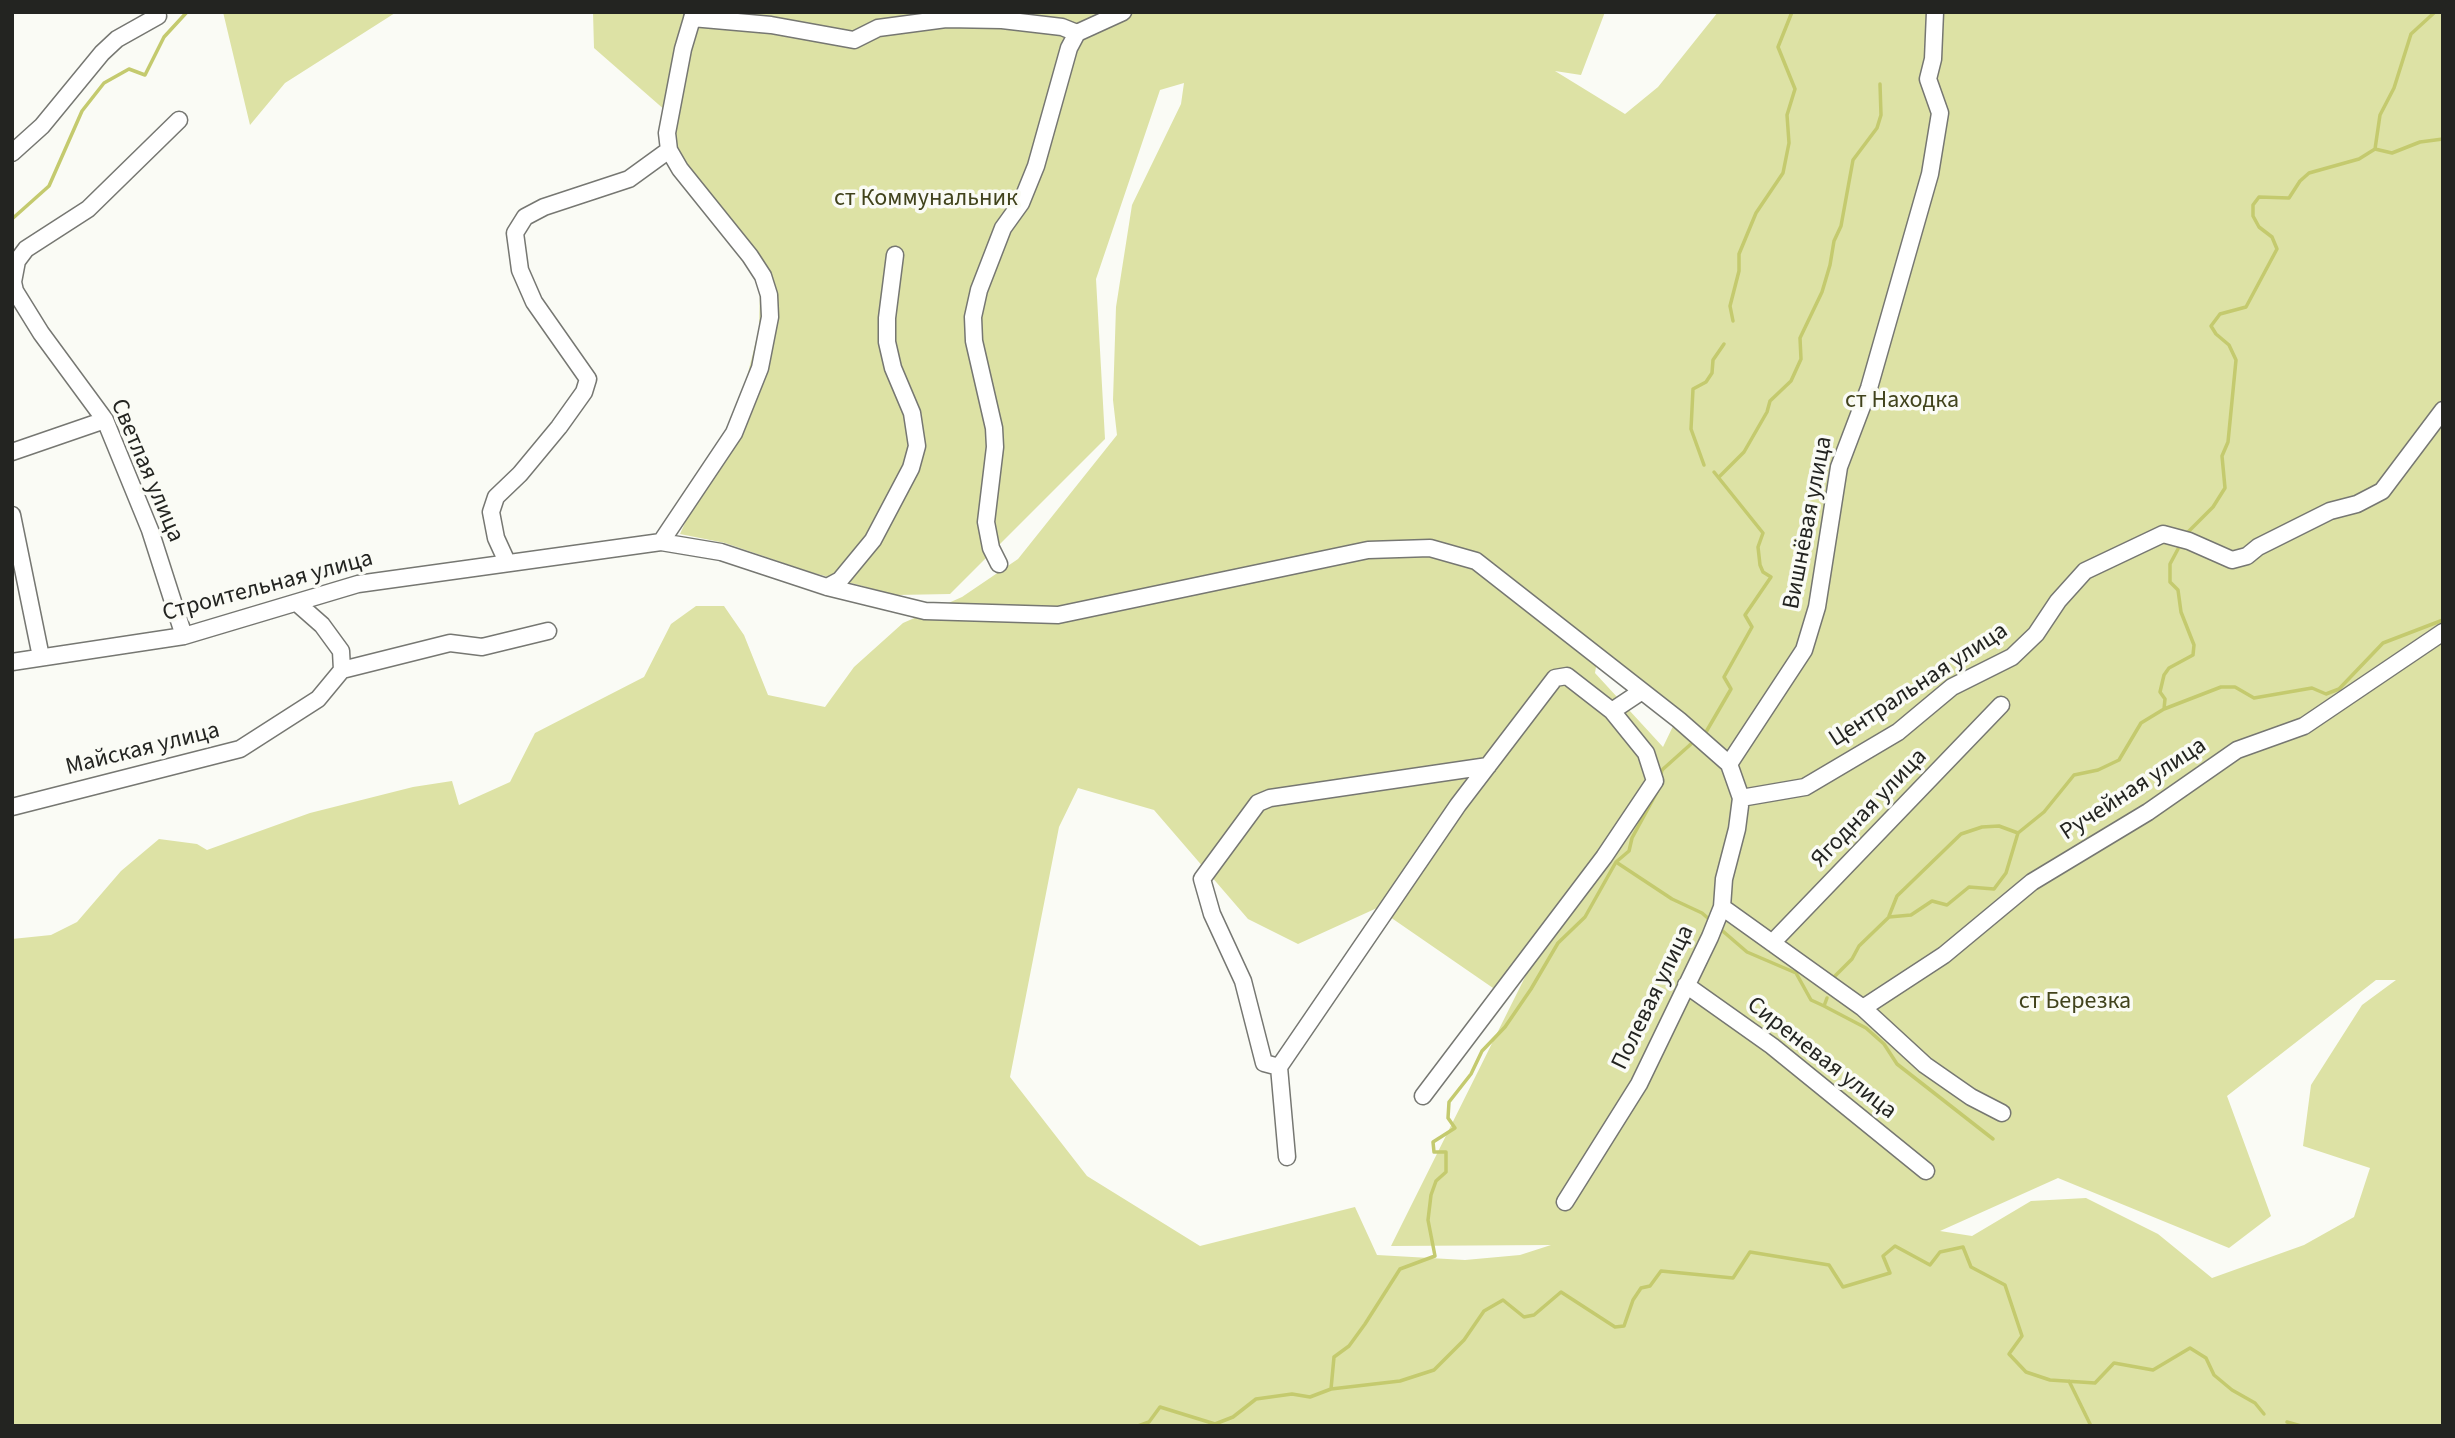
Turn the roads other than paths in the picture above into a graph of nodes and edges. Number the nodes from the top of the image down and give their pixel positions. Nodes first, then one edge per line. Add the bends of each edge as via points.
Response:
1 (1123, 12) edge
2 (1935, 12) edge
3 (693, 15) edge
4 (158, 16) dead end
5 (1077, 33) junction
6 (179, 120) dead end
7 (669, 149) junction
8 (12, 153) edge
9 (895, 255) dead end
10 (15, 258) edge
11 (2443, 410) edge
12 (105, 420) junction
13 (12, 452) edge
14 (12, 515) edge
15 (661, 542) junction
16 (507, 562) junction
17 (999, 564) dead end
18 (827, 587) junction
19 (297, 603) junction
20 (548, 631) dead end
21 (2443, 632) edge
22 (184, 636) junction
23 (41, 657) junction
24 (12, 663) edge
25 (342, 670) junction
26 (1642, 691) junction
27 (2001, 705) dead end
28 (1612, 711) junction
29 (1729, 764) junction
30 (1488, 766) junction
31 (1741, 798) junction
32 (12, 807) edge
33 (1720, 912) junction
34 (1772, 943) junction
35 (1686, 985) junction
36 (1863, 1008) junction
37 (1279, 1067) junction
38 (1423, 1096) dead end
39 (2003, 1113) dead end
40 (1287, 1157) dead end
41 (1926, 1171) dead end
42 (1565, 1202) dead end

1 - 5 street
2 - 29 street, Вишнёвая улица via 1928,79 1940,113 1930,174 1869,388 1839,467 1817,607 1787,678
3 - 5 street via 854,40 878,28 946,19 1002,20
3 - 7 street via 667,133
4 - 8 street via 102,53 51,116
5 - 17 street via 1037,166 1021,203 1003,228 973,317 994,428 986,522
6 - 10 street via 88,209
7 - 15 street via 763,276 770,317 760,368 734,433
7 - 16 street via 629,179 544,207 526,217 515,233 520,270 534,302 588,379 559,426 496,497 491,512
9 - 18 street via 887,342 912,413 917,446 911,468 873,540 840,580
10 - 12 street, Светлая улица via 15,291
11 - 31 street, Центральная улица via 2382,491 2330,511 2232,561 2163,534 2085,571 2012,657 1952,687 1898,732 1805,787
12 - 13 street
12 - 22 street, Светлая улица via 150,530
14 - 23 street
15 - 16 street, Строительная улица
15 - 18 street via 721,552
16 - 19 street, Строительная улица via 331,589
18 - 26 street via 925,611 1058,615 1368,550 1430,548 1476,561
19 - 22 street, Строительная улица
19 - 25 street via 322,625 341,651
20 - 25 street via 482,647 450,643
21 - 36 street, Ручейная улица via 2304,726 2237,750 2148,812 2032,882 1944,955
22 - 23 street, Строительная улица
23 - 24 street, Строительная улица
25 - 32 street, Майская улица via 318,699 240,749
26 - 28 street
26 - 29 street
27 - 34 street, Ягодная улица
28 - 30 street via 1567,676 1555,678
28 - 38 street via 1646,753 1655,782 1604,857
29 - 31 street
30 - 37 street
30 - 37 street via 1270,798 1258,803 1202,879 1212,914 1243,981 1264,1063
31 - 33 street, Полевая улица
33 - 34 street
33 - 35 street, Полевая улица
34 - 36 street
35 - 41 street, Сиреневая улица via 1772,1046
35 - 42 street, Полевая улица via 1639,1084
36 - 39 street via 1925,1065
37 - 40 street

